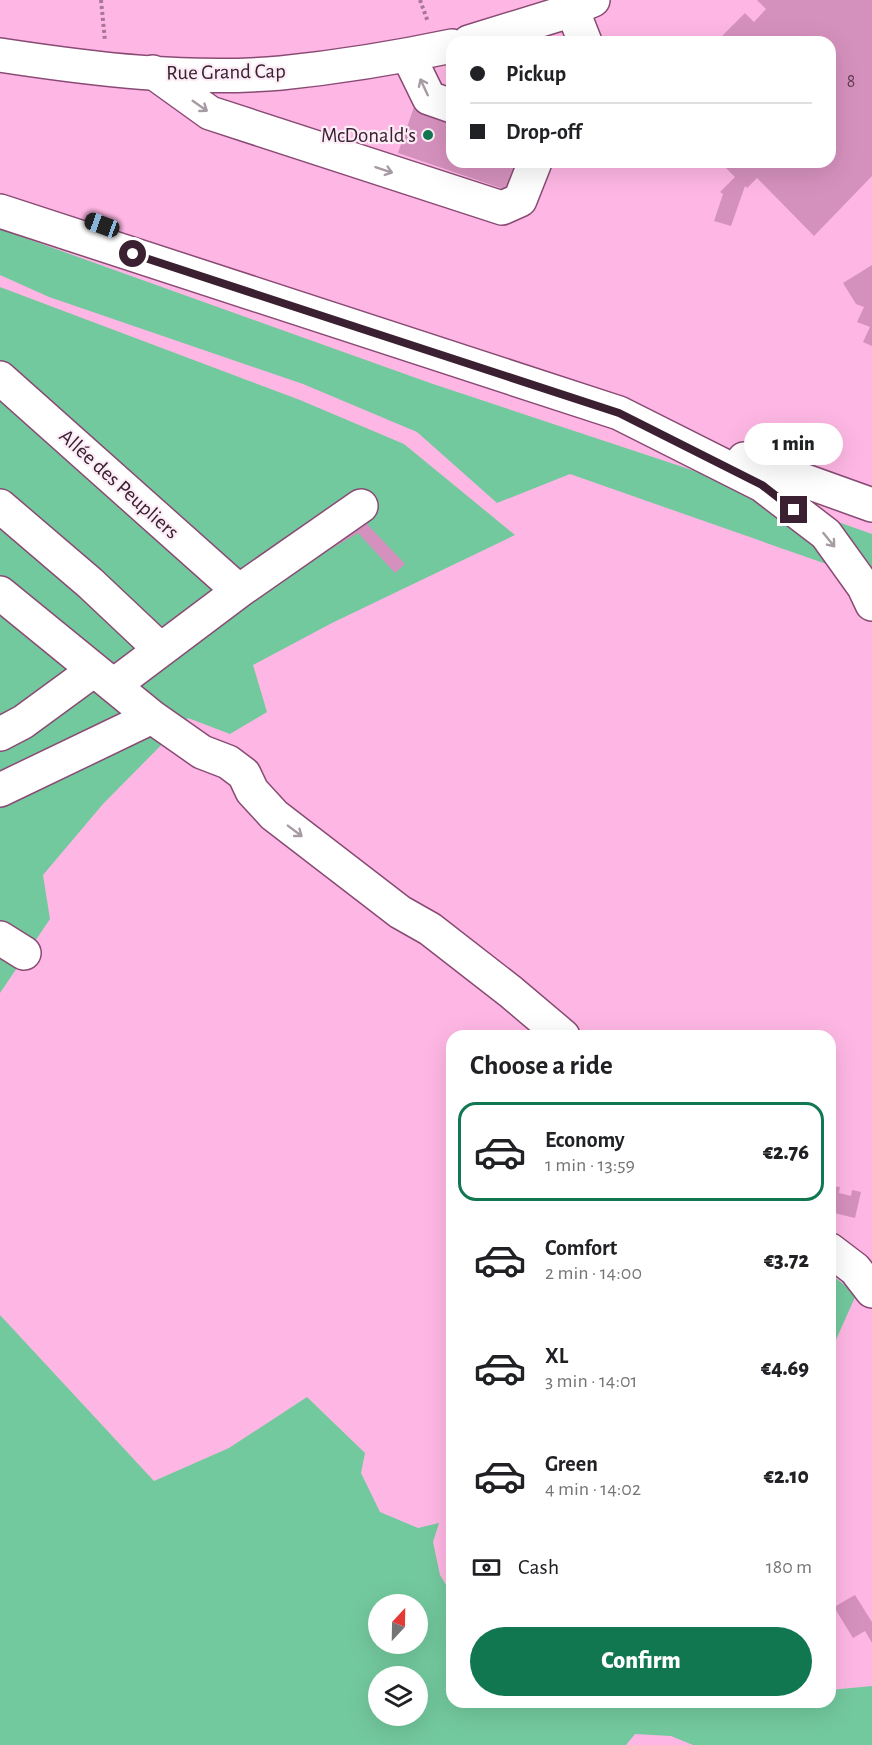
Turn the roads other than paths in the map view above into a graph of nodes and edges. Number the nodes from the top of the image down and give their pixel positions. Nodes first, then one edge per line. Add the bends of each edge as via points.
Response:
1 (583, 4) edge
2 (487, 36) edge
3 (585, 36) edge
4 (446, 47) edge
5 (408, 55) junction
6 (0, 56) edge
7 (153, 72) junction
8 (446, 104) edge
9 (533, 168) edge
10 (0, 188) edge
11 (0, 211) edge
12 (0, 378) edge
13 (619, 413) junction
14 (872, 505) edge
15 (0, 506) edge
16 (361, 506) dead end
17 (239, 591) junction
18 (872, 604) edge
19 (5, 605) edge
20 (160, 649) junction
21 (104, 678) junction
22 (152, 717) junction
23 (0, 734) edge
24 (0, 790) edge
25 (555, 1030) edge
26 (836, 1255) edge
27 (866, 1278) edge

1 - 2 main road
1 - 3 main road
4 - 5 main road, Rue Grand Cap
5 - 7 main road, Rue Grand Cap via 279,73
8 -> 5 main road via 429,98
6 - 7 main road, Rue Grand Cap
7 -> 9 main road via 210,113 502,208 520,200
10 - 13 main road
11 - 13 main road
12 - 17 main road, Allée des Peupliers
13 - 14 main road
13 -> 18 main road via 762,485 826,534 864,586
15 - 20 main road
16 - 17 main road
17 - 20 main road
19 - 21 main road
20 - 21 main road
21 - 22 main road
21 - 23 main road
22 - 24 main road
22 -> 25 main road via 202,752 233,786 252,792 274,815 400,912 430,929
26 - 27 main road

